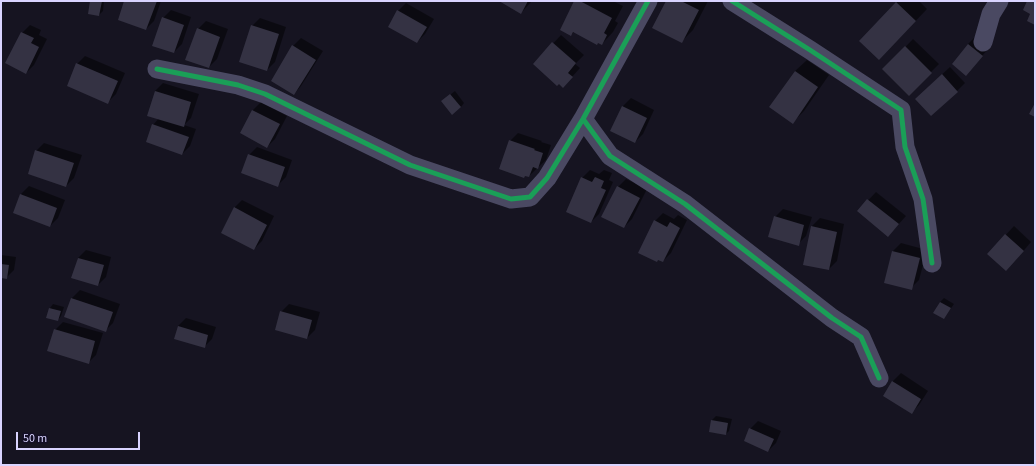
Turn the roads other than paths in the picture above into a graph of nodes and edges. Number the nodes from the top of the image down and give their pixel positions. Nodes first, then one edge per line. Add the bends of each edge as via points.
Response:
1 (648, 1) edge
2 (732, 1) edge
3 (999, 1) edge
4 (983, 42) dead end
5 (157, 69) dead end
6 (583, 119) junction
7 (932, 263) dead end
8 (879, 378) dead end

1 - 6 street
2 - 7 street via 901,110 905,147 923,199
3 - 4 street via 991,14
5 - 6 street via 238,85 265,94 410,165 511,199 530,197 547,178
6 - 8 street via 610,156 685,204 832,318 861,337

